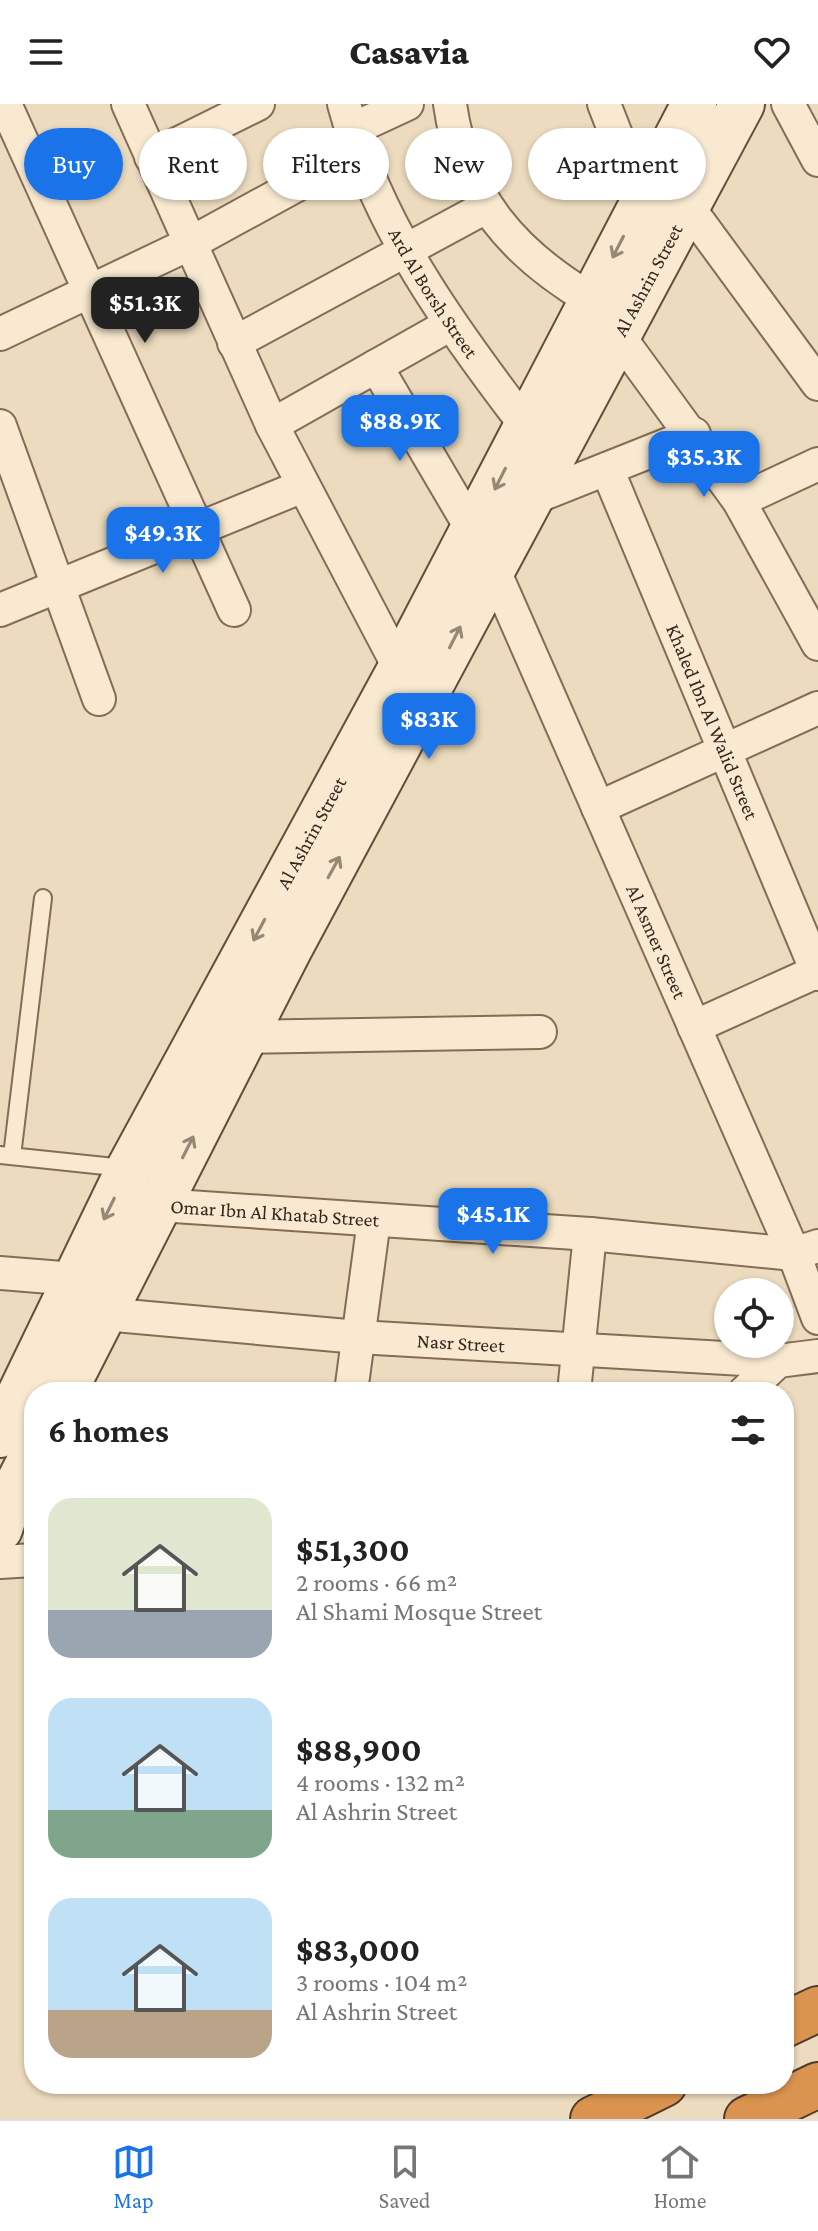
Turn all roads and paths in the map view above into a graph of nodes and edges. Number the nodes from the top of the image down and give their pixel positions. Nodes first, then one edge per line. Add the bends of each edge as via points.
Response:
1 (128, 104) edge
2 (258, 104) edge
3 (407, 104) edge
4 (450, 104) edge
5 (604, 104) edge
6 (694, 104) edge
7 (742, 104) edge
8 (788, 104) edge
9 (5, 111) edge
10 (210, 128) edge
11 (353, 128) edge
12 (139, 129) edge
13 (818, 160) edge
14 (263, 191) edge
15 (170, 200) edge
16 (382, 200) edge
17 (642, 201) junction
18 (486, 207) junction
19 (688, 207) junction
20 (189, 244) junction
21 (405, 251) junction
22 (90, 293) junction
23 (592, 300) junction
24 (449, 325) junction
25 (0, 334) edge
26 (618, 335) junction
27 (234, 343) junction
28 (376, 366) junction
29 (571, 383) junction
30 (818, 384) edge
31 (272, 425) junction
32 (0, 426) edge
33 (527, 427) junction
34 (694, 434) junction
35 (5, 458) edge
36 (818, 464) edge
37 (607, 469) junction
38 (303, 486) junction
39 (528, 500) junction
40 (739, 501) junction
41 (199, 531) junction
42 (482, 548) junction
43 (58, 587) junction
44 (0, 610) edge
45 (234, 610) dead end
46 (818, 644) edge
47 (400, 669) junction
48 (99, 699) dead end
49 (818, 708) edge
50 (725, 751) junction
51 (598, 808) junction
52 (43, 898) dead end
53 (818, 972) edge
54 (694, 1027) junction
55 (540, 1032) dead end
56 (244, 1037) junction
57 (6, 1156) edge
58 (129, 1168) junction
59 (159, 1205) junction
60 (374, 1220) junction
61 (590, 1234) junction
62 (806, 1250) edge
63 (0, 1273) edge
64 (75, 1279) junction
65 (104, 1314) junction
66 (818, 1318) edge
67 (358, 1337) junction
68 (579, 1350) junction
69 (818, 1356) edge
70 (778, 1361) junction
71 (25, 1382) edge
72 (69, 1382) edge
73 (352, 1382) edge
74 (575, 1382) edge
75 (756, 1382) edge
76 (24, 1385) edge
77 (0, 1435) edge
78 (24, 1472) edge
79 (0, 1529) edge
80 (24, 1561) edge
81 (0, 1562) edge
82 (818, 2085) edge
83 (644, 2094) edge
84 (593, 2119) edge
85 (747, 2119) edge

1 - 12 street
2 - 10 street
3 - 11 street
4 - 18 street via 466,169
5 - 17 street
6 - 17 main road, Al Ashrin Street
7 - 19 main road, Al Ashrin Street
8 - 13 street
9 - 22 street
14 - 20 street
15 - 20 street
16 - 21 street, Ard Al Borsh Street
17 -> 23 main road, Al Ashrin Street
18 - 21 street
18 - 23 street via 549,275
19 - 26 main road, Al Ashrin Street
19 - 30 street
20 - 22 street
20 - 27 street
21 - 24 street, Ard Al Borsh Street
21 - 27 street
22 - 25 street
22 - 41 street
23 - 29 main road, Al Ashrin Street
24 - 28 street
24 - 33 street, Ard Al Borsh Street
26 - 29 main road, Al Ashrin Street
26 - 34 street
27 - 31 street
28 - 31 street
28 - 42 street, Al Asmer Street
29 - 33 main road, Al Ashrin Street
29 - 39 main road, Al Ashrin Street
31 - 38 street
32 - 35 street
33 -> 42 main road, Al Ashrin Street
34 - 37 street
34 - 40 street
35 - 43 street
36 - 40 street
37 - 39 street
37 - 50 street, Khaled Ibn Al Walid Street
38 - 41 street
38 - 47 street
39 - 42 main road, Al Ashrin Street
40 - 46 street
41 - 43 street
41 - 45 street
42 - 47 main road, Al Ashrin Street
42 - 51 street, Al Asmer Street
56 -> 42 main road, Al Ashrin Street
43 - 44 street
43 - 48 street
47 -> 58 main road, Al Ashrin Street
49 - 50 street
50 - 51 street
50 - 53 street, Khaled Ibn Al Walid Street
51 - 54 street, Al Asmer Street
52 - 57 lane
53 - 54 street
54 - 62 street, Al Asmer Street
55 - 56 street
59 -> 56 main road, Al Ashrin Street
57 - 58 lane
58 -> 64 main road, Al Ashrin Street
59 - 60 street, Omar Ibn Al Khatab Street
59 - 65 main road, Al Ashrin Street
60 - 61 street, Omar Ibn Al Khatab Street
60 - 67 street
61 - 62 street, Omar Ibn Al Khatab Street
61 - 68 street
62 - 66 street, Al Asmer Street
63 - 64 street
64 - 71 main road, Al Ashrin Street
65 - 67 street, Nasr Street
65 - 72 main road, Al Ashrin Street
67 - 68 street, Nasr Street
67 - 73 street
68 - 70 street, Nasr Street
68 - 74 street
69 - 70 street, Nasr Street
70 - 75 street
76 - 77 main road, Al Ashrin Street
78 - 79 main road
80 - 81 street
82 - 85 highway
83 - 84 highway

